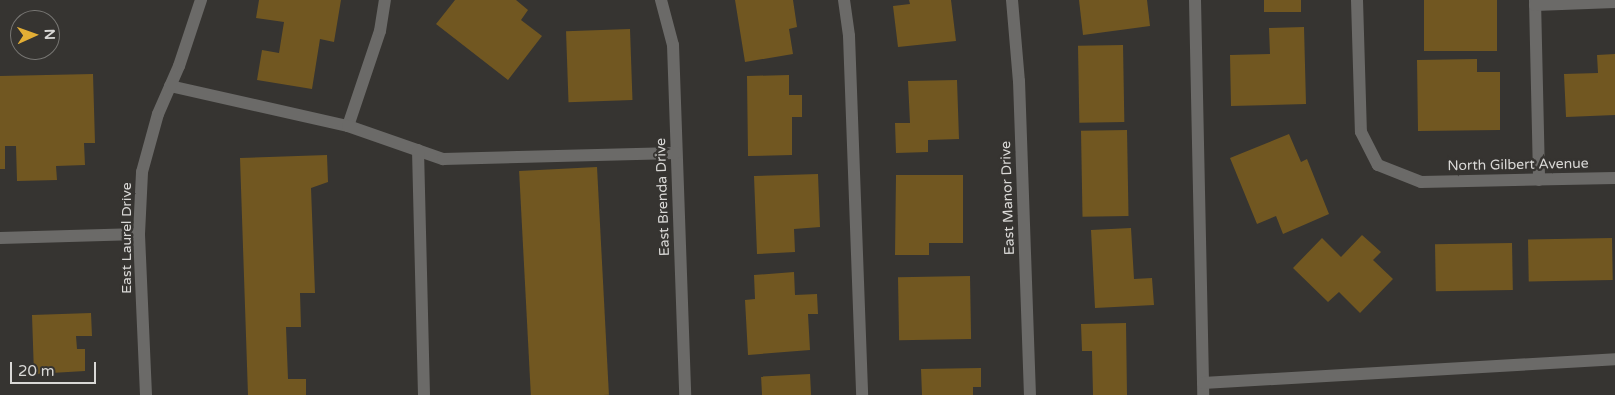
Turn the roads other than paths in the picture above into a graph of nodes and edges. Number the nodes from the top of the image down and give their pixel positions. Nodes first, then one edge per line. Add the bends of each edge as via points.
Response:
1 (201, 0) edge
2 (385, 0) edge
3 (661, 0) edge
4 (844, 0) edge
5 (1012, 0) edge
6 (1195, 0) edge
7 (1357, 0) edge
8 (1535, 2) edge
9 (1615, 2) edge
10 (170, 86) junction
11 (348, 126) junction
12 (418, 150) junction
13 (676, 153) junction
14 (1615, 178) edge
15 (1539, 180) junction
16 (139, 234) junction
17 (0, 238) edge
18 (1615, 359) edge
19 (1203, 389) edge
20 (146, 395) edge
21 (424, 395) edge
22 (684, 395) edge
23 (862, 395) edge
24 (1030, 395) edge

1 - 10 street, East Laurel Drive
2 - 11 street via 380,31
3 - 13 street, East Brenda Drive via 673,45
4 - 23 street via 850,64
5 - 24 street, East Manor Drive via 1019,81
6 - 19 street
7 - 15 street, North Gilbert Avenue via 1361,132 1378,164 1421,182
8 - 9 street
8 - 15 street
10 - 11 street
10 - 16 street, East Laurel Drive via 158,114 142,172
11 - 12 street
12 - 13 street via 443,159
12 - 21 street
13 - 22 street, East Brenda Drive
14 - 15 street, North Gilbert Avenue
16 - 17 street
16 - 20 street, East Laurel Drive
18 - 19 street

